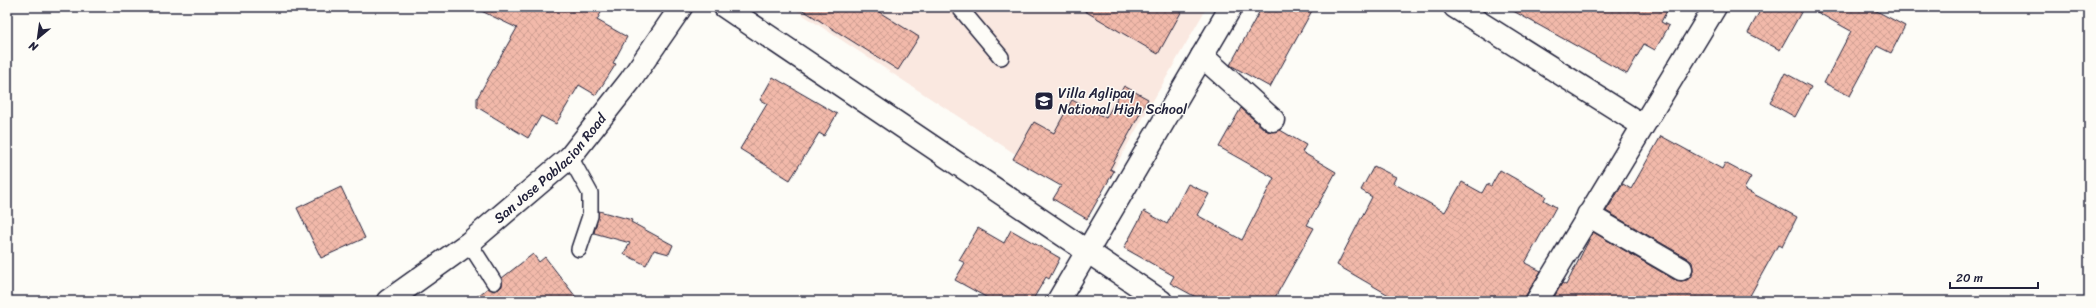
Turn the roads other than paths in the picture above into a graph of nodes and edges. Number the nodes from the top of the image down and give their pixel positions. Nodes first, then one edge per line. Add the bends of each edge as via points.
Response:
1 (681, 7) edge
2 (724, 7) edge
3 (959, 7) edge
4 (1231, 7) edge
5 (1455, 7) edge
6 (1715, 7) edge
7 (1202, 56) junction
8 (1001, 57) dead end
9 (1273, 120) dead end
10 (1642, 125) junction
11 (570, 157) junction
12 (1588, 216) junction
13 (469, 243) junction
14 (579, 249) dead end
15 (1086, 249) junction
16 (1682, 269) dead end
17 (494, 282) dead end
18 (388, 301) edge
19 (1058, 301) edge
20 (1161, 301) edge
21 (1538, 301) edge

1 - 11 street, San Jose Poblacion Road via 630,81
2 - 15 street
3 - 8 lane
4 - 7 street
5 - 10 street
6 - 10 street
7 - 9 street
7 - 15 street
10 - 12 street
11 - 13 street, San Jose Poblacion Road
11 - 14 lane via 590,193 590,216
12 - 16 street
12 - 21 street
13 - 17 lane
13 - 18 street, San Jose Poblacion Road
15 - 19 street
15 - 20 street

